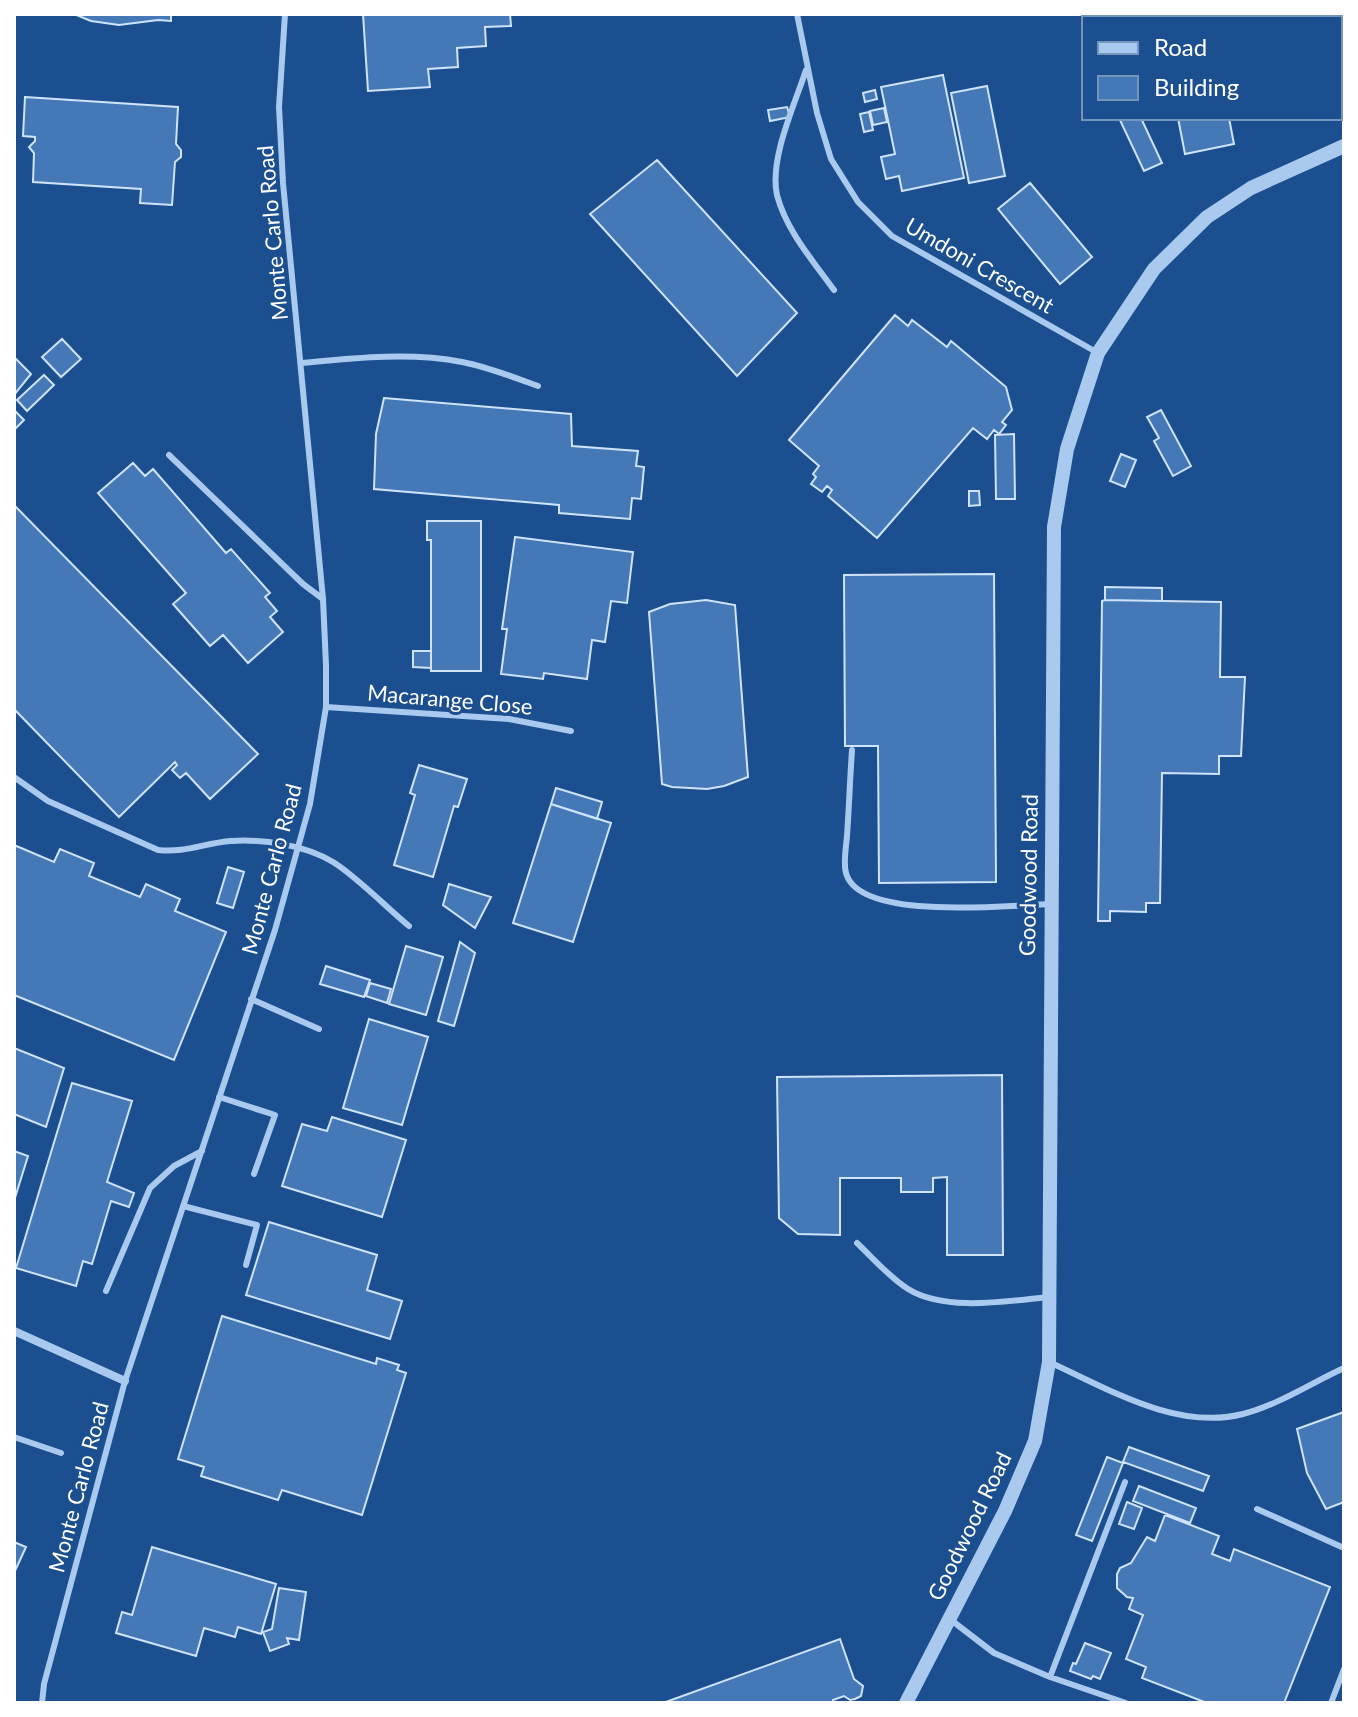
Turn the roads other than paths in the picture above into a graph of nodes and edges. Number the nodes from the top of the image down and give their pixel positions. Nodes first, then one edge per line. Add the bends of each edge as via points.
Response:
1 (285, 14) edge
2 (797, 14) edge
3 (807, 66) junction
4 (1344, 146) edge
5 (834, 290) dead end
6 (1098, 353) junction
7 (302, 363) junction
8 (538, 386) dead end
9 (169, 455) dead end
10 (323, 599) junction
11 (326, 707) junction
12 (571, 731) dead end
13 (852, 750) dead end
14 (14, 777) edge
15 (297, 848) junction
16 (1050, 904) junction
17 (409, 926) dead end
18 (251, 999) junction
19 (319, 1029) dead end
20 (219, 1097) junction
21 (202, 1151) junction
22 (254, 1174) dead end
23 (183, 1206) junction
24 (857, 1243) dead end
25 (246, 1265) dead end
26 (106, 1291) dead end
27 (1049, 1297) junction
28 (14, 1331) edge
29 (1049, 1362) junction
30 (1344, 1368) edge
31 (125, 1381) junction
32 (14, 1437) edge
33 (61, 1453) dead end
34 (1125, 1482) dead end
35 (1257, 1509) dead end
36 (1344, 1548) edge
37 (948, 1617) junction
38 (1344, 1669) edge
39 (1050, 1677) junction
40 (42, 1703) edge
41 (906, 1703) edge
42 (1126, 1703) edge
43 (1331, 1703) edge

1 - 7 lane, Monte Carlo Road via 279,107
2 - 3 lane, Umdoni Crescent
3 - 5 lane via 778,155 777,195 795,235
3 - 6 lane, Umdoni Crescent via 831,159 858,202 892,236
4 - 6 street, Goodwood Road via 1251,188 1207,217 1154,269
6 - 16 street, Goodwood Road via 1067,449 1054,527
7 - 8 lane via 431,358
7 - 10 lane, Monte Carlo Road
9 - 10 lane
10 - 11 lane, Monte Carlo Road
11 - 12 lane, Macarange Close via 509,719
11 - 15 lane, Monte Carlo Road
13 - 16 lane via 845,867 853,887 878,901 918,906
14 - 15 lane via 48,801 158,850 176,852 230,841
15 - 17 lane via 333,862
15 - 18 lane, Monte Carlo Road
16 - 27 street, Goodwood Road
18 - 19 lane
18 - 20 lane, Monte Carlo Road
20 - 21 lane, Monte Carlo Road
20 - 22 lane via 275,1115
21 - 23 lane, Monte Carlo Road
21 - 26 lane via 174,1166 150,1188
23 - 25 lane via 257,1225
23 - 31 lane, Monte Carlo Road
24 - 27 lane via 907,1289 927,1298 984,1303
27 - 29 street, Goodwood Road
28 - 31 street
29 - 30 lane via 1140,1403 1211,1418 1272,1404
29 - 37 street, Goodwood Road via 1035,1441 1005,1511
31 - 40 lane, Monte Carlo Road
32 - 33 lane
34 - 39 lane
35 - 36 lane
37 - 39 lane via 994,1653
37 - 41 street, Goodwood Road
38 - 43 lane
39 - 42 lane

